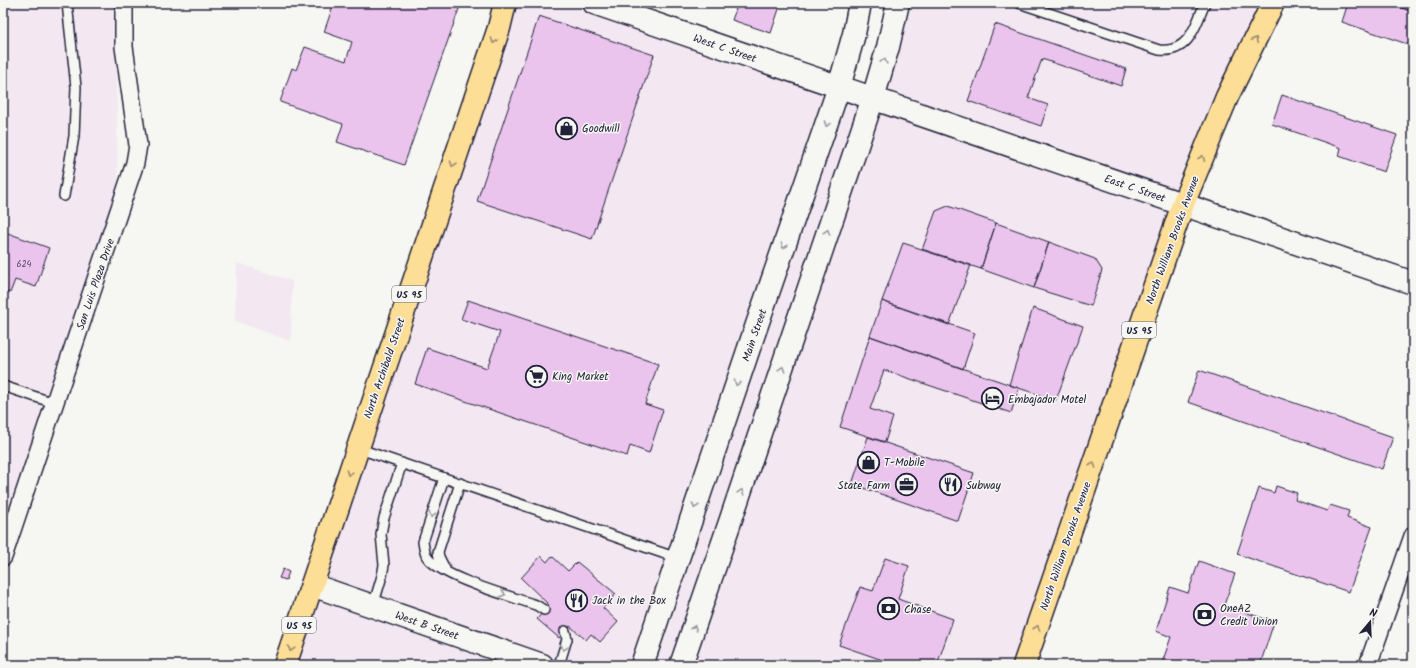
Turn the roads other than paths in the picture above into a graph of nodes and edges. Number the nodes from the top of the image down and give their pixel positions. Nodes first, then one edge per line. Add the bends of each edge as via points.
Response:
1 (68, 3) edge
2 (124, 3) edge
3 (505, 3) edge
4 (594, 3) edge
5 (860, 3) edge
6 (898, 3) edge
7 (1019, 3) edge
8 (1205, 3) edge
9 (1273, 3) edge
10 (856, 93) junction
11 (64, 196) dead end
12 (1183, 204) junction
13 (1413, 283) edge
14 (3, 386) edge
15 (54, 404) junction
16 (357, 448) junction
17 (402, 463) junction
18 (444, 478) junction
19 (460, 483) junction
20 (1413, 536) edge
21 (3, 557) edge
22 (677, 558) junction
23 (446, 572) junction
24 (312, 585) junction
25 (373, 606) junction
26 (544, 610) dead end
27 (565, 631) dead end
28 (285, 665) edge
29 (542, 665) edge
30 (559, 665) edge
31 (642, 665) edge
32 (681, 665) edge
33 (1024, 665) edge
34 (1368, 665) edge

1 - 11 lane via 76,87 74,136
2 - 15 street, San Luis Plaza Drive via 124,47 138,145 136,163
3 -> 16 highway, North Archibald Street / US 95
4 - 10 main road, West C Street
5 - 10 main road, Main Street via 854,34
10 -> 6 main road, Main Street via 888,47
7 - 8 lane via 1167,51 1180,47 1191,36
12 -> 9 highway, North William Brooks Avenue / US 95 via 1227,97
10 - 12 main road, East C Street
10 -> 22 main road, Main Street
32 -> 10 main road, Main Street via 730,522
12 - 13 main road, East C Street
33 -> 12 highway, North William Brooks Avenue / US 95
14 - 15 lane
15 - 21 street, San Luis Plaza Drive
16 - 17 lane
16 -> 24 highway, North Archibald Street / US 95
17 - 18 lane
17 - 25 lane via 384,518 381,534 384,565
18 - 19 lane
18 -> 23 lane via 423,542 428,558
19 - 22 lane
19 - 23 lane via 438,552
20 - 34 street
22 - 31 main road, Main Street
23 -> 26 lane
24 - 25 main road, West B Street
24 -> 28 highway, North Archibald Street / US 95
25 - 29 main road, West B Street
27 -> 30 lane via 567,639

